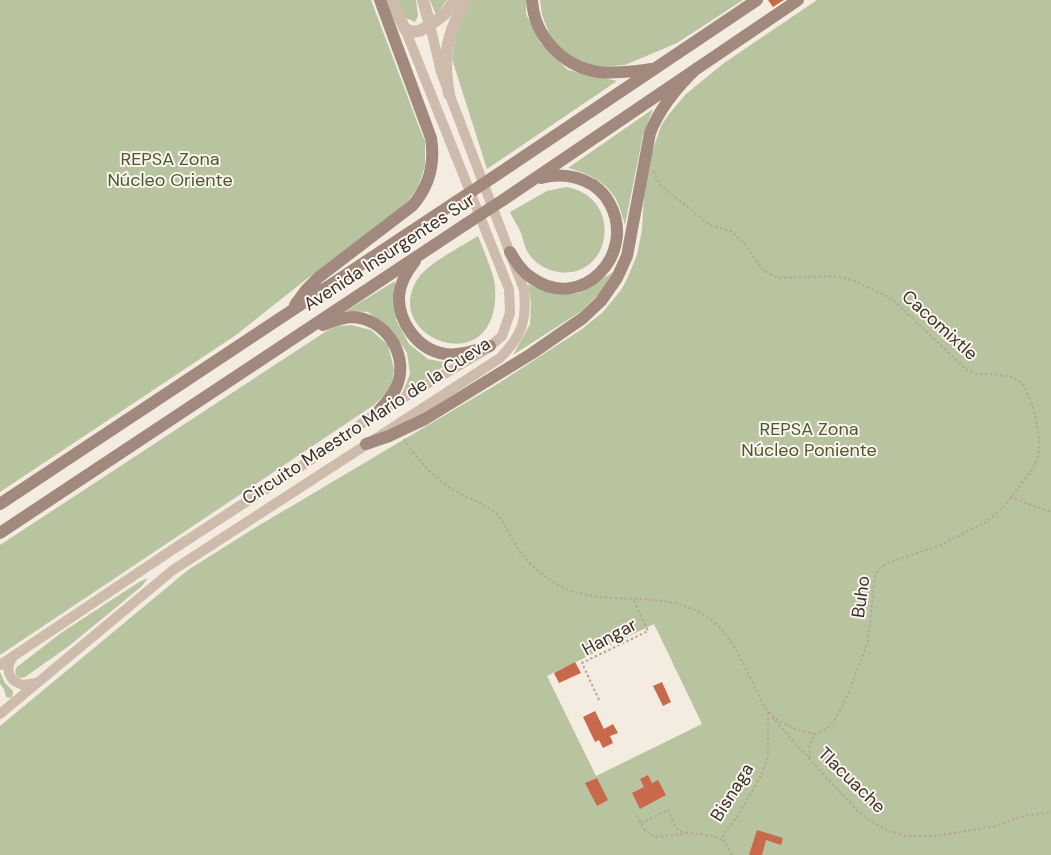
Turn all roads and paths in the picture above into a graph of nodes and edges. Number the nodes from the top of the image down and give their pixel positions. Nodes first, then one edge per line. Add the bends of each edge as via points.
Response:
1 (380, 0) edge
2 (391, 0) edge
3 (423, 0) edge
4 (455, 0) edge
5 (466, 0) edge
6 (532, 0) edge
7 (757, 0) edge
8 (798, 0) edge
9 (430, 25) junction
10 (405, 29) junction
11 (697, 68) junction
12 (654, 69) junction
13 (449, 94) junction
14 (643, 163) junction
15 (534, 180) junction
16 (427, 250) junction
17 (510, 252) junction
18 (291, 312) junction
19 (285, 343) junction
20 (490, 346) junction
21 (376, 414) junction
22 (400, 431) junction
23 (366, 444) junction
24 (1010, 497) junction
25 (0, 504) edge
26 (1051, 512) edge
27 (0, 533) edge
28 (633, 599) junction
29 (17, 653) junction
30 (0, 665) edge
31 (37, 683) junction
32 (599, 700) dead end
33 (768, 711) junction
34 (0, 714) edge
35 (815, 734) junction
36 (812, 762) junction
37 (1051, 812) edge
38 (637, 815) dead end
39 (641, 824) junction
40 (686, 834) junction
41 (724, 841) junction
42 (732, 855) edge

1 - 18 main road via 431,138 433,156 430,171 422,194 412,206 319,277
2 - 10 street, Circuito Maestro Mario de la Cueva
3 - 9 street, Circuito Maestro Mario de la Cueva
4 - 9 street via 443,18
5 - 13 street via 449,35 445,54
6 - 12 main road via 545,38 556,52 571,62 588,70 607,72
7 - 12 main road, Avenida Insurgentes Sur
8 - 11 main road, Avenida Insurgentes Sur
9 - 10 street via 414,33
9 - 13 street, Circuito Maestro Mario de la Cueva
10 - 20 street, Circuito Maestro Mario de la Cueva via 509,289 510,314 502,336
11 - 14 main road via 675,90 657,116
11 - 15 main road, Avenida Insurgentes Sur
12 - 18 main road, Avenida Insurgentes Sur, bridge
13 - 17 street, Circuito Maestro Mario de la Cueva
14 - 22 main road via 627,256 601,301 583,318 530,354
14 - 24 path, Cacomixtle via 654,172 660,185 710,225 731,231 763,270 778,278 834,276 855,281 892,299 967,370 977,374 1012,376 1022,384 1033,406 1040,453 1034,467
15 - 16 main road, Avenida Insurgentes Sur, bridge
15 - 17 main road via 566,175 601,191 615,217 614,253 602,271 590,280 573,288 560,289 533,279
16 - 19 main road, Avenida Insurgentes Sur
16 - 20 main road via 411,266 400,290 401,310 408,328 426,347 445,354 464,354
17 - 23 street, Circuito Maestro Mario de la Cueva via 524,290 526,308 524,322 510,347 500,358
18 - 25 main road, Avenida Insurgentes Sur
19 - 21 main road via 339,318 358,318 377,325 393,342 400,360 400,371 393,393
19 - 27 main road, Avenida Insurgentes Sur
20 - 21 street, Circuito Maestro Mario de la Cueva
21 - 29 street, Circuito Maestro Mario de la Cueva
22 - 23 main road
22 - 28 path via 417,458 434,476 498,515 520,552 547,578 581,594
23 - 31 street, Circuito Maestro Mario de la Cueva via 173,570
24 - 26 path
24 - 35 path, Buho via 994,516 972,530 930,550 886,563 879,569 875,576 868,642 848,694 835,720
28 - 32 path, Hangar via 648,631 582,663
28 - 33 path via 682,605 713,621 731,641
29 - 30 street, Circuito Maestro Mario de la Cueva
29 - 31 street via 9,665 11,678 23,685
31 - 34 street, Circuito Maestro Mario de la Cueva
33 - 35 path via 791,727
33 - 36 path, Tlacuache
33 - 41 path, Bisnaga via 768,756 762,774 737,818 723,834
35 - 36 path via 808,746
36 - 37 path, Tlacuache via 864,817 898,834 935,836
38 - 39 path
39 - 40 path via 654,837
39 - 40 path via 668,810 678,830
40 - 41 path via 710,835
41 - 42 path, Bisnaga

